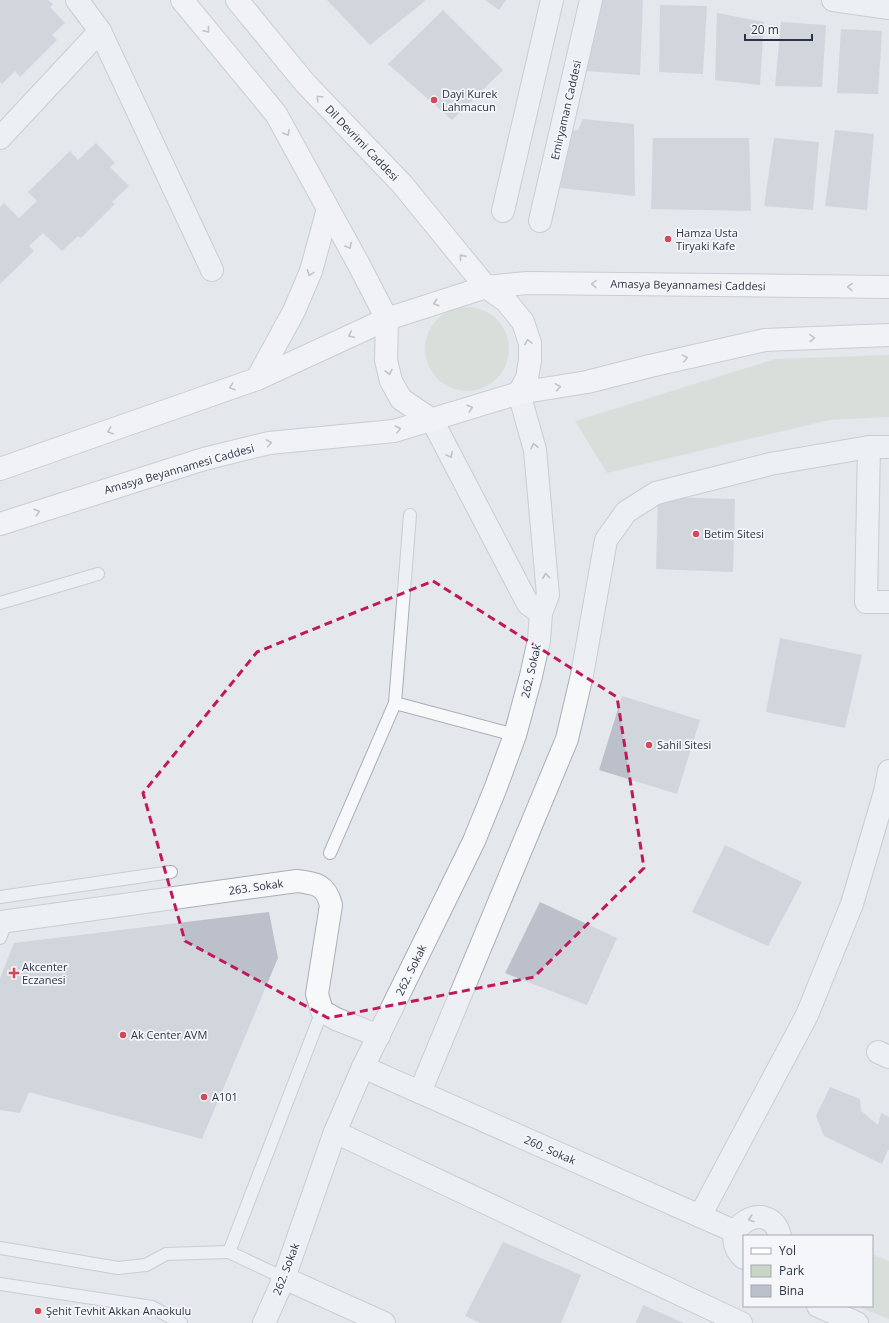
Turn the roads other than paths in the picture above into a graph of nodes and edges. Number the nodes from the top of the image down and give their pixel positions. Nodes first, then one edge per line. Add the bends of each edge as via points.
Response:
1 (77, 0) edge
2 (182, 0) edge
3 (237, 0) edge
4 (552, 0) edge
5 (591, 0) edge
6 (833, 0) edge
7 (889, 8) edge
8 (100, 31) junction
9 (0, 138) edge
10 (328, 208) junction
11 (503, 212) dead end
12 (540, 221) dead end
13 (212, 270) dead end
14 (486, 287) junction
15 (889, 287) edge
16 (387, 319) junction
17 (889, 335) edge
18 (257, 379) junction
19 (519, 393) junction
20 (432, 420) junction
21 (879, 447) edge
22 (0, 469) edge
23 (410, 515) dead end
24 (0, 524) edge
25 (98, 574) dead end
26 (889, 602) edge
27 (0, 603) edge
28 (541, 613) junction
29 (395, 703) junction
30 (514, 735) junction
31 (889, 770) edge
32 (330, 853) dead end
33 (171, 872) dead end
34 (0, 897) edge
35 (2, 927) edge
36 (322, 1011) junction
37 (379, 1036) junction
38 (364, 1067) junction
39 (420, 1092) junction
40 (335, 1132) junction
41 (700, 1216) junction
42 (736, 1232) junction
43 (780, 1235) edge
44 (0, 1248) edge
45 (229, 1252) junction
46 (743, 1257) edge
47 (0, 1284) edge
48 (280, 1287) junction
49 (820, 1307) edge
50 (181, 1323) edge
51 (264, 1323) edge
52 (280, 1323) edge
53 (384, 1323) edge
54 (741, 1323) edge
55 (857, 1323) edge

1 - 8 street
2 -> 10 main road via 276,114
14 -> 3 main road, Dil Devrimi Caddesi via 402,184 305,82
4 - 11 street
5 - 12 street, Emiryaman Caddesi
6 - 7 street
8 - 9 street
8 - 13 street
10 -> 16 main road
10 -> 18 main road via 311,272 294,311
15 -> 14 main road, Amasya Beyannamesi Caddesi via 527,283
14 -> 16 main road
19 -> 14 main road via 527,378 530,343 523,322 506,301
16 -> 18 main road
16 -> 20 main road via 386,360 391,381 401,399
19 -> 17 main road via 587,382 765,340
18 -> 22 main road
20 -> 19 main road
28 -> 19 street, 262. Sokak via 548,594 535,450
24 -> 20 main road, Amasya Beyannamesi Caddesi via 204,459 269,443 394,431
20 -> 28 street via 528,604
21 - 26 street via 866,602
21 - 39 street via 770,464 656,493 626,512 606,540 582,674 567,739
23 - 29 lane
25 - 27 lane
28 - 30 street, 262. Sokak via 539,640
29 - 30 lane
29 - 32 lane
30 - 37 street, 262. Sokak via 474,841
31 - 41 street via 852,904 807,1015
33 - 34 lane
35 - 36 street, 263. Sokak via 297,881 311,882 322,886 329,896 331,905 317,994
36 - 37 street via 336,1020
36 - 45 lane
37 - 38 street, 262. Sokak
38 - 39 street, 260. Sokak
38 - 40 street, 262. Sokak
39 - 41 street, 260. Sokak
40 - 48 street, 262. Sokak
40 - 54 street
41 - 42 street, 260. Sokak
43 -> 42 street via 772,1222 759,1216 751,1217 739,1225
42 - 46 street via 734,1240 739,1254
44 - 45 lane via 118,1268 146,1265 166,1254
45 - 48 lane
47 - 50 lane via 152,1307
48 - 51 street, 262. Sokak
48 - 52 street
48 - 53 street
49 - 55 street

